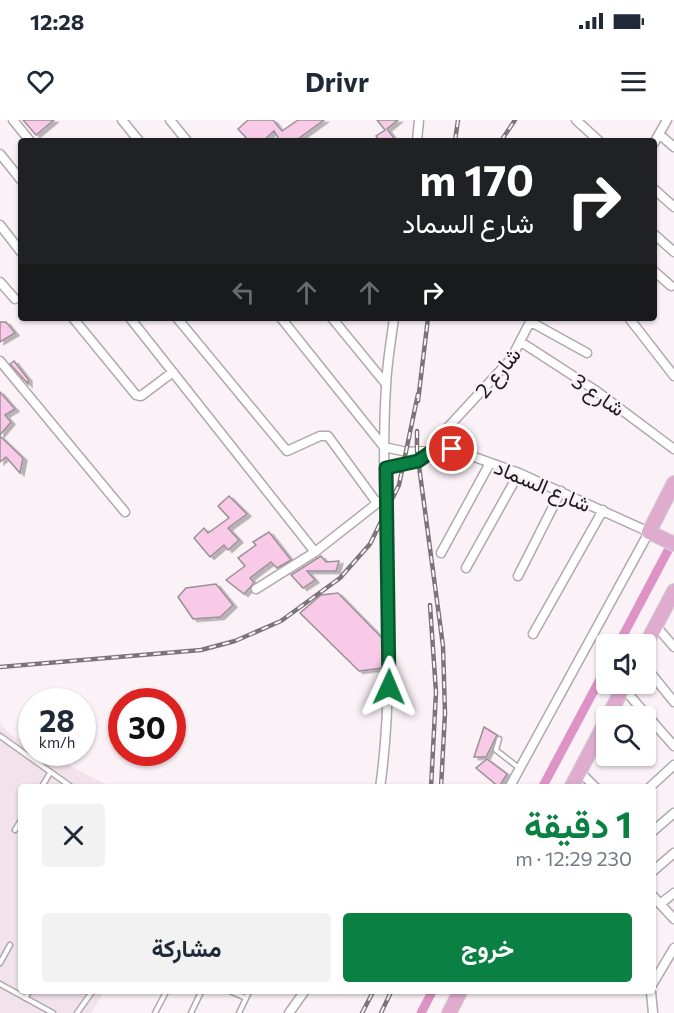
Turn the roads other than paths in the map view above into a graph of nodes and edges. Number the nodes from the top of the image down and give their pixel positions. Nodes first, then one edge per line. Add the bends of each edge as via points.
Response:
1 (13, 120) edge
2 (122, 120) edge
3 (170, 120) edge
4 (419, 120) edge
5 (576, 120) edge
6 (667, 120) edge
7 (659, 134) junction
8 (28, 138) edge
9 (137, 138) edge
10 (185, 138) edge
11 (417, 138) edge
12 (596, 138) edge
13 (657, 138) edge
14 (674, 147) edge
15 (0, 154) edge
16 (18, 176) edge
17 (657, 192) edge
18 (674, 207) edge
19 (0, 225) edge
20 (657, 237) edge
21 (18, 248) edge
22 (674, 252) edge
23 (657, 274) edge
24 (0, 282) edge
25 (671, 286) dead end
26 (15, 299) dead end
27 (75, 321) edge
28 (132, 321) edge
29 (179, 321) edge
30 (283, 321) edge
31 (334, 321) edge
32 (394, 321) edge
33 (531, 321) edge
34 (533, 321) edge
35 (631, 321) edge
36 (521, 342) junction
37 (587, 353) dead end
38 (0, 361) edge
39 (174, 372) junction
40 (674, 376) edge
41 (386, 384) junction
42 (386, 448) junction
43 (674, 448) edge
44 (434, 450) junction
45 (490, 463) junction
46 (387, 467) junction
47 (519, 473) junction
48 (674, 483) edge
49 (561, 491) junction
50 (384, 496) junction
51 (377, 503) junction
52 (603, 510) junction
53 (125, 513) dead end
54 (653, 534) junction
55 (674, 544) edge
56 (315, 552) junction
57 (441, 553) dead end
58 (466, 568) dead end
59 (518, 576) dead end
60 (256, 589) dead end
61 (674, 591) edge
62 (656, 626) junction
63 (534, 634) dead end
64 (652, 634) edge
65 (674, 647) edge
66 (656, 680) edge
67 (631, 694) edge
68 (674, 702) edge
69 (0, 736) edge
70 (499, 739) dead end
71 (596, 741) edge
72 (674, 746) edge
73 (674, 765) edge
74 (519, 769) junction
75 (50, 773) junction
76 (576, 781) edge
77 (43, 784) edge
78 (67, 784) edge
79 (380, 784) edge
80 (511, 784) edge
81 (653, 784) edge
82 (674, 813) edge
83 (18, 825) edge
84 (656, 829) edge
85 (15, 830) dead end
86 (674, 853) edge
87 (656, 869) edge
88 (674, 893) edge
89 (656, 900) edge
90 (660, 904) junction
91 (674, 919) edge
92 (10, 945) dead end
93 (674, 948) edge
94 (0, 963) edge
95 (656, 978) edge
96 (0, 984) edge
97 (18, 994) edge
98 (19, 994) edge
99 (28, 994) edge
100 (91, 994) edge
101 (165, 994) edge
102 (200, 994) edge
103 (237, 994) edge
104 (248, 994) edge
105 (303, 994) edge
106 (459, 994) edge
107 (651, 994) edge
108 (26, 998) junction
109 (246, 998) junction
110 (53, 1013) edge
111 (77, 1013) edge
112 (155, 1013) edge
113 (191, 1013) edge
114 (239, 1013) edge
115 (289, 1013) edge
116 (449, 1013) edge
117 (653, 1013) edge

1 - 8 street
2 - 9 street
3 - 10 street
4 - 11 street
5 - 12 street
6 - 7 street
7 - 13 street
7 - 14 street
15 - 16 street
17 - 18 street
19 - 21 street
20 - 22 street
23 - 25 street
24 - 26 street
27 - 39 street via 136,395 149,393
28 - 39 street
29 - 51 street via 287,451 328,436
30 - 42 street
31 - 41 street
32 - 41 street
33 - 36 street, شارع 2
34 - 37 street
35 - 40 street
36 - 43 street, شارع 3
36 - 44 street, شارع 2 via 489,385 439,437
38 - 53 street
39 - 56 street
41 - 42 street
42 - 44 street, شارع السماد via 404,452
42 - 46 street
44 - 45 street, شارع السماد via 452,449
44 - 46 street via 418,461
45 - 47 street, شارع السماد
45 - 57 street
46 - 50 street
47 - 49 street, شارع السماد
47 - 58 street
48 - 54 main road
49 - 52 street, شارع السماد
49 - 59 street
50 - 51 street
50 - 79 street via 389,667
51 - 56 street
52 - 54 street, شارع السماد
52 - 63 street
54 - 55 main road
54 - 74 street
56 - 60 street
61 - 62 main road
62 - 64 main road
62 - 65 street
66 - 68 street
67 - 72 street
69 - 75 lane
70 - 74 lane via 495,750
71 - 76 main road
73 - 81 street
74 - 80 street
75 - 77 lane
75 - 78 lane
82 - 84 street
83 - 85 lane
86 - 87 street
88 - 90 street
89 - 90 street
90 - 91 street
92 - 94 lane
93 - 95 street
96 - 97 lane
98 - 108 lane
99 - 108 lane
100 - 111 lane
101 - 112 lane
102 - 113 lane
103 - 109 lane
104 - 109 lane
105 - 115 street
106 - 116 main road
107 - 117 street
108 - 110 lane
109 - 114 lane

